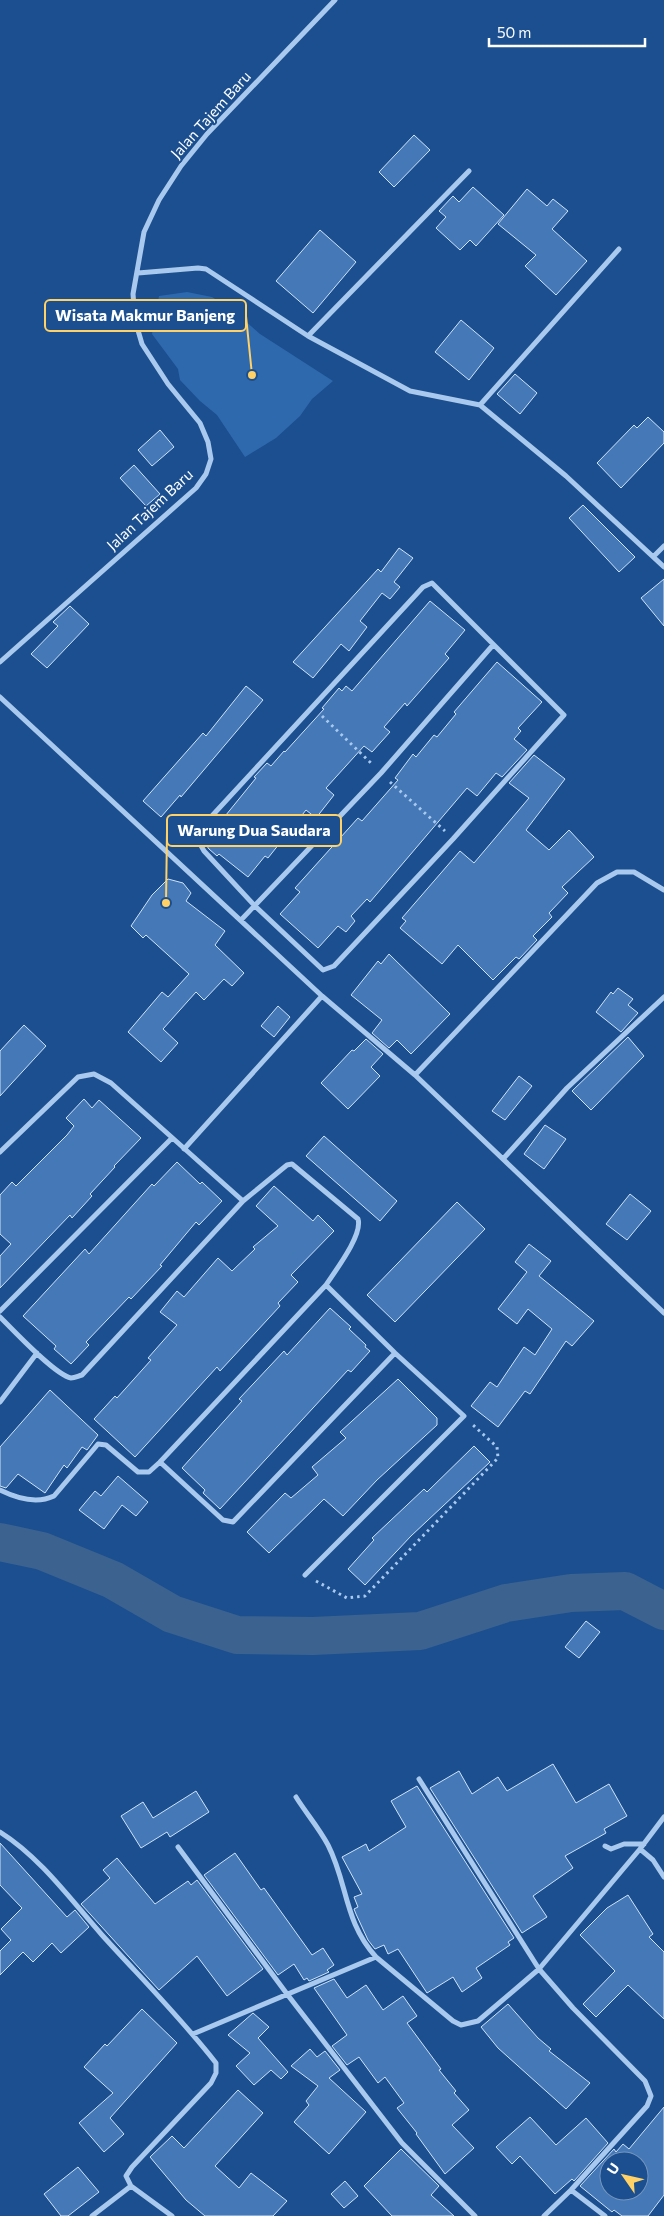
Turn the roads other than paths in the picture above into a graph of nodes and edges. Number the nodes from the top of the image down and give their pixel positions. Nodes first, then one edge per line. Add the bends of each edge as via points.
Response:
1 (335, 0) edge
2 (469, 171) dead end
3 (619, 250) dead end
4 (138, 273) junction
5 (308, 336) junction
6 (480, 405) junction
7 (664, 546) edge
8 (654, 556) junction
9 (664, 567) edge
10 (493, 645) junction
11 (0, 662) edge
12 (0, 697) edge
13 (664, 890) edge
14 (255, 906) junction
15 (241, 920) junction
16 (322, 996) junction
17 (664, 997) edge
18 (415, 1075) junction
19 (172, 1138) junction
20 (184, 1149) junction
21 (0, 1152) edge
22 (503, 1159) junction
23 (243, 1201) junction
24 (326, 1285) junction
25 (0, 1311) edge
26 (664, 1313) edge
27 (0, 1317) edge
28 (37, 1353) junction
29 (396, 1353) junction
30 (0, 1402) edge
31 (160, 1462) junction
32 (0, 1490) edge
33 (304, 1575) road end
34 (419, 1779) dead end
35 (296, 1797) dead end
36 (664, 1817) edge
37 (0, 1832) edge
38 (605, 1846) dead end
39 (642, 1846) junction
40 (178, 1847) dead end
41 (664, 1877) edge
42 (376, 1957) junction
43 (539, 1969) junction
44 (287, 1994) junction
45 (193, 2034) junction
46 (131, 2186) junction
47 (571, 2190) junction
48 (92, 2216) edge
49 (172, 2216) edge
50 (475, 2216) edge
51 (544, 2216) edge
52 (606, 2216) edge

1 - 4 street, Jalan Tajem Baru via 207,134 181,166 159,200 144,232
2 - 5 street
3 - 6 street
4 - 5 street via 206,269
4 - 11 street, Jalan Tajem Baru via 133,294 135,320 142,344 168,384 200,423 211,459 206,474 196,488
5 - 6 street via 410,391
6 - 8 street via 566,476
7 - 8 street
8 - 9 street
10 - 14 street via 381,773
10 - 14 street via 442,591 432,583 423,588 204,822 198,831 204,851
10 - 14 street via 564,716 453,839 328,970 319,968
12 - 15 street
13 - 18 street via 634,872 618,872 597,883
14 - 15 street
15 - 16 street
16 - 18 street
16 - 20 street
17 - 22 street via 567,1088
18 - 22 street
19 - 20 street
19 - 21 street via 110,1083 99,1075 88,1074 78,1077
19 - 25 street
20 - 23 street
22 - 26 street
23 - 24 street via 292,1164 358,1219 360,1228 356,1237
23 - 28 street via 82,1374 73,1378 66,1376
24 - 29 street
24 - 31 street
27 - 28 street
28 - 30 street
29 - 31 street via 233,1522 223,1520
29 - 33 street via 464,1416
31 - 32 street via 149,1472 138,1472 106,1445 98,1444 54,1496 34,1500
34 - 43 street
35 - 42 street via 328,1844 348,1910 361,1939
36 - 39 street
37 - 45 street via 20,1844
38 - 39 street via 611,1849 624,1844
39 - 41 street
39 - 43 street
40 - 44 street
42 - 43 street via 438,2010 461,2025 478,2021
42 - 44 street
43 - 47 street via 644,2081 651,2096 647,2106
44 - 45 street
44 - 50 street via 402,2143
45 - 46 street via 216,2063 214,2078 132,2167 126,2176
46 - 48 street
46 - 49 street
47 - 51 street
47 - 52 street

